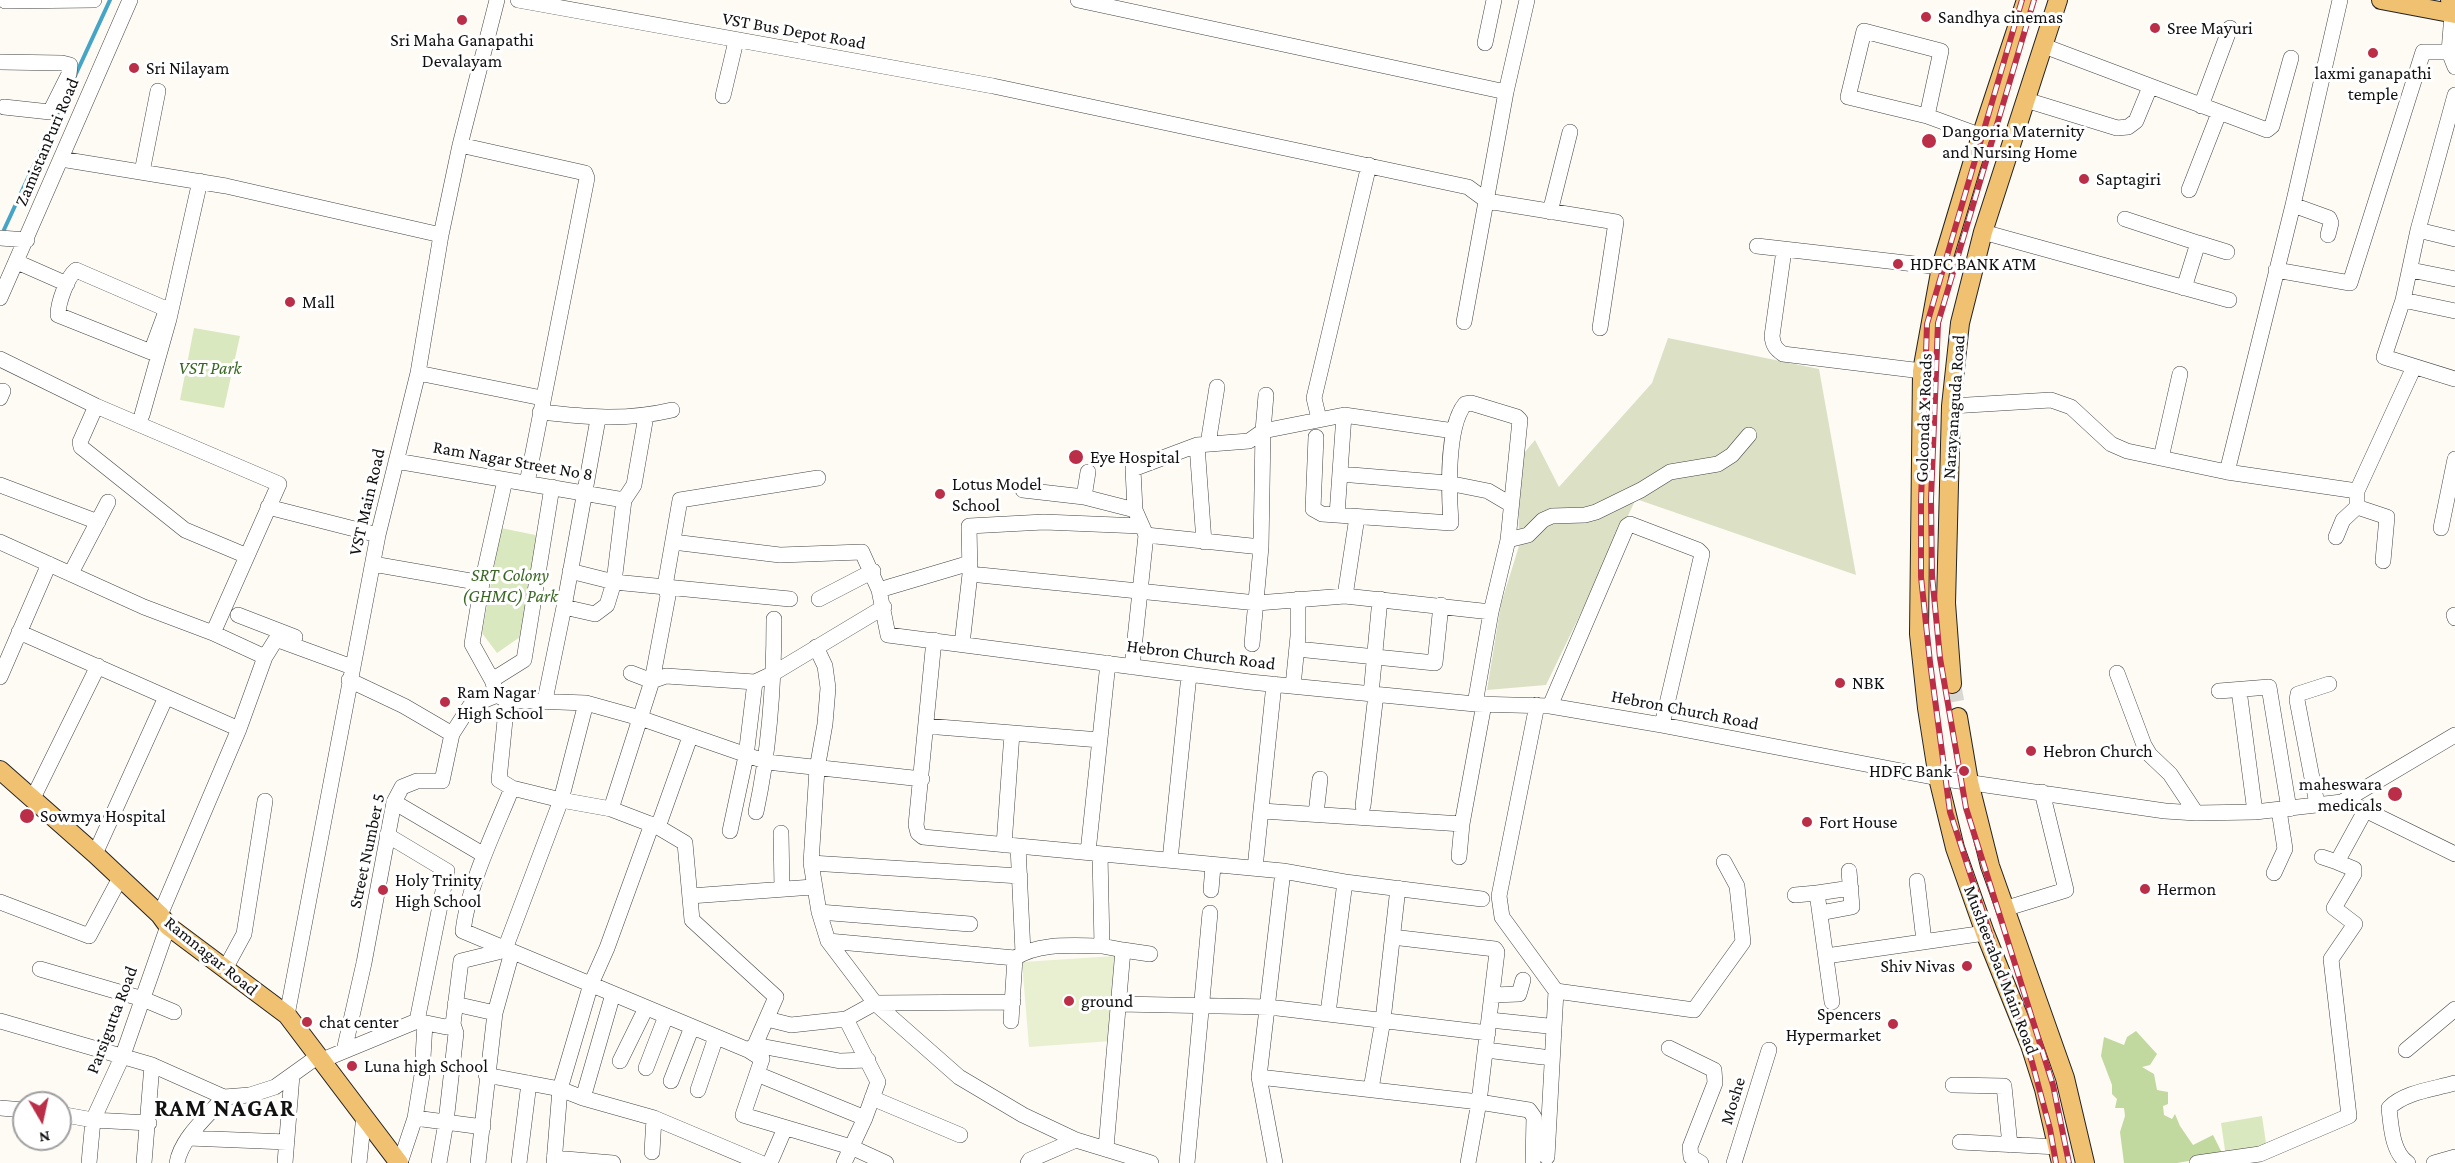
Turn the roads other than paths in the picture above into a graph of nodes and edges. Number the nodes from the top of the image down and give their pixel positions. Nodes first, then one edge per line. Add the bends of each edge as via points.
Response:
1 (94, 0) edge
2 (130, 0) edge
3 (497, 0) edge
4 (518, 0) edge
5 (1078, 0) edge
6 (1494, 0) edge
7 (1527, 0) edge
8 (2026, 0) edge
9 (2058, 0) edge
10 (2340, 0) edge
11 (2381, 0) edge
12 (4, 1) edge
13 (2453, 7) edge
14 (2230, 28) dead end
15 (736, 41) junction
16 (1485, 43) dead end
17 (2044, 46) junction
18 (2291, 58) dead end
19 (2452, 60) edge
20 (0, 62) edge
21 (2150, 87) junction
22 (158, 91) dead end
23 (1506, 92) junction
24 (2455, 95) edge
25 (723, 96) dead end
26 (2026, 100) junction
27 (4, 107) dead end
28 (2210, 110) junction
29 (1927, 116) junction
30 (1570, 132) dead end
31 (1982, 136) junction
32 (460, 145) junction
33 (61, 159) junction
34 (1369, 165) junction
35 (143, 170) junction
36 (200, 182) junction
37 (2185, 188) dead end
38 (1487, 201) junction
39 (2293, 205) junction
40 (1550, 212) junction
41 (2125, 219) dead end
42 (2418, 230) junction
43 (1983, 232) junction
44 (441, 235) junction
45 (2328, 235) dead end
46 (13, 239) edge
47 (2455, 239) edge
48 (2198, 243) junction
49 (1757, 246) dead end
50 (1784, 250) junction
51 (2227, 252) dead end
52 (17, 262) junction
53 (1941, 267) junction
54 (2276, 270) junction
55 (2411, 270) junction
56 (2455, 279) edge
57 (67, 284) junction
58 (2184, 288) junction
59 (0, 298) edge
60 (2229, 300) dead end
61 (2403, 300) junction
62 (2455, 311) edge
63 (1464, 322) dead end
64 (1600, 328) dead end
65 (0, 359) edge
66 (2414, 367) junction
67 (1923, 372) junction
68 (418, 373) junction
69 (2180, 374) dead end
70 (2455, 379) edge
71 (1216, 387) dead end
72 (1266, 395) dead end
73 (541, 405) junction
74 (96, 406) junction
75 (1951, 406) junction
76 (672, 410) dead end
77 (142, 415) dead end
78 (1344, 415) junction
79 (646, 416) junction
80 (598, 418) junction
81 (1319, 419) junction
82 (1263, 431) junction
83 (1454, 431) junction
84 (1749, 435) dead end
85 (1316, 437) dead end
86 (1202, 444) junction
87 (2160, 458) junction
88 (396, 461) junction
89 (2454, 469) edge
90 (1088, 472) dead end
91 (2228, 472) junction
92 (1340, 474) junction
93 (818, 478) dead end
94 (505, 480) junction
95 (527, 483) junction
96 (1448, 483) junction
97 (0, 485) edge
98 (552, 488) junction
99 (1023, 490) dead end
100 (2357, 491) junction
101 (584, 493) junction
102 (1084, 497) junction
103 (624, 500) junction
104 (108, 502) dead end
105 (1510, 504) junction
106 (268, 507) junction
107 (2357, 507) junction
108 (1135, 510) junction
109 (1337, 515) junction
110 (1357, 517) junction
111 (98, 522) junction
112 (2441, 528) dead end
113 (1144, 530) junction
114 (378, 535) junction
115 (2336, 537) dead end
116 (1508, 540) junction
117 (0, 542) edge
118 (673, 542) junction
119 (1204, 542) junction
120 (1261, 546) junction
121 (247, 556) junction
122 (2383, 561) dead end
123 (50, 564) junction
124 (373, 564) junction
125 (970, 569) junction
126 (570, 571) junction
127 (873, 572) junction
128 (71, 573) junction
129 (614, 582) junction
130 (482, 583) junction
131 (665, 586) junction
132 (879, 590) junction
133 (1139, 590) junction
134 (1345, 596) junction
135 (790, 599) dead end
136 (819, 599) dead end
137 (1298, 599) junction
138 (1380, 600) junction
139 (1257, 603) junction
140 (1441, 605) junction
141 (564, 607) junction
142 (884, 607) junction
143 (1491, 612) junction
144 (238, 615) dead end
145 (774, 619) dead end
146 (19, 632) junction
147 (213, 633) junction
148 (934, 640) junction
149 (962, 644) junction
150 (1252, 644) dead end
151 (816, 647) junction
152 (1297, 649) junction
153 (1374, 656) junction
154 (266, 657) junction
155 (1949, 659) junction
156 (1922, 662) junction
157 (1108, 663) junction
158 (98, 666) junction
159 (1132, 667) junction
160 (352, 669) junction
161 (631, 673) dead end
162 (2117, 673) dead end
163 (774, 674) junction
164 (1189, 675) junction
165 (0, 677) edge
166 (652, 681) junction
167 (755, 682) junction
168 (1274, 684) junction
169 (1952, 684) tunnel mouth
170 (2329, 684) dead end
171 (1293, 686) junction
172 (2239, 690) junction
173 (499, 692) junction
174 (2219, 692) dead end
175 (1373, 694) junction
176 (166, 697) junction
177 (545, 700) junction
178 (586, 703) junction
179 (1480, 704) junction
180 (1543, 705) junction
181 (1958, 717) tunnel mouth
182 (640, 718) junction
183 (1662, 725) junction
184 (926, 726) junction
185 (239, 729) junction
186 (1012, 733) junction
187 (452, 734) junction
188 (690, 737) junction
189 (2455, 737) edge
190 (1100, 740) junction
191 (746, 756) junction
192 (767, 762) junction
193 (817, 769) junction
194 (1, 775) edge
195 (1938, 778) junction
196 (922, 779) junction
197 (1320, 779) dead end
198 (1969, 782) junction
199 (513, 788) junction
200 (2042, 792) junction
201 (33, 798) junction
202 (561, 800) junction
203 (266, 801) dead end
204 (394, 802) junction
205 (2342, 802) junction
206 (2318, 804) junction
207 (1364, 806) dead end
208 (611, 809) junction
209 (2366, 809) junction
210 (2284, 810) junction
211 (1262, 811) junction
212 (756, 812) dead end
213 (2255, 812) junction
214 (2196, 813) junction
215 (1316, 814) junction
216 (1462, 824) junction
217 (655, 825) junction
218 (730, 831) dead end
219 (781, 833) dead end
220 (387, 835) junction
221 (1011, 845) junction
222 (1094, 853) junction
223 (95, 854) junction
224 (2455, 854) edge
225 (484, 855) junction
226 (1459, 857) dead end
227 (1170, 860) junction
228 (1724, 862) dead end
229 (811, 863) junction
230 (1213, 866) junction
231 (1255, 868) junction
232 (1283, 871) junction
233 (1849, 872) dead end
234 (2274, 873) dead end
235 (1020, 876) junction
236 (120, 878) junction
237 (1917, 881) dead end
238 (1345, 882) junction
239 (813, 887) junction
240 (1398, 888) junction
241 (1851, 888) junction
242 (782, 889) junction
243 (1211, 890) dead end
244 (1817, 893) junction
245 (1795, 895) dead end
246 (690, 896) junction
247 (1482, 900) dead end
248 (0, 902) edge
249 (2004, 909) junction
250 (819, 912) junction
251 (1210, 913) dead end
252 (1820, 913) junction
253 (164, 921) junction
254 (970, 924) dead end
255 (1985, 933) junction
256 (1392, 937) junction
257 (1924, 941) junction
258 (828, 942) junction
259 (1102, 946) junction
260 (508, 950) junction
261 (1123, 950) junction
262 (1150, 954) dead end
263 (1019, 956) junction
264 (1826, 956) junction
265 (40, 969) dead end
266 (225, 969) junction
267 (1523, 980) dead end
268 (591, 984) junction
269 (1556, 991) junction
270 (613, 994) junction
271 (1493, 995) junction
272 (142, 999) junction
273 (1013, 1002) junction
274 (1832, 1002) dead end
275 (875, 1003) junction
276 (455, 1004) junction
277 (1119, 1004) junction
278 (1203, 1007) junction
279 (1269, 1007) junction
280 (646, 1008) junction
281 (2455, 1009) edge
282 (174, 1012) dead end
283 (495, 1013) junction
284 (1328, 1013) junction
285 (287, 1015) junction
286 (666, 1016) junction
287 (767, 1019) junction
288 (846, 1019) junction
289 (0, 1020) edge
290 (1383, 1020) junction
291 (1011, 1021) dead end
292 (421, 1022) junction
293 (453, 1024) junction
294 (1548, 1026) dead end
295 (692, 1027) junction
296 (1489, 1027) junction
297 (716, 1037) junction
298 (2052, 1039) junction
299 (2030, 1045) junction
300 (752, 1048) junction
301 (1669, 1048) dead end
302 (1486, 1050) junction
303 (1769, 1050) dead end
304 (2406, 1050) dead end
305 (344, 1051) junction
306 (123, 1055) junction
307 (1543, 1057) dead end
308 (318, 1059) junction
309 (868, 1060) junction
310 (620, 1061) dead end
311 (152, 1065) junction
312 (646, 1068) dead end
313 (758, 1074) junction
314 (292, 1075) junction
315 (486, 1076) junction
316 (1259, 1077) junction
317 (670, 1081) dead end
318 (529, 1083) junction
319 (2455, 1083) edge
320 (1953, 1085) dead end
321 (560, 1089) junction
322 (1371, 1089) junction
323 (698, 1090) dead end
324 (224, 1097) junction
325 (583, 1098) junction
326 (872, 1098) junction
327 (1479, 1102) junction
328 (364, 1115) junction
329 (72, 1116) edge
330 (415, 1118) junction
331 (654, 1118) junction
332 (865, 1118) junction
333 (93, 1120) junction
334 (446, 1122) junction
335 (148, 1123) junction
336 (483, 1127) junction
337 (785, 1128) junction
338 (960, 1135) dead end
339 (188, 1138) junction
340 (1076, 1140) junction
341 (287, 1142) junction
342 (1960, 1142) dead end
343 (2010, 1145) junction
344 (851, 1147) junction
345 (1106, 1148) junction
346 (652, 1152) dead end
347 (2060, 1155) edge
348 (2455, 1157) edge
349 (1540, 1160) edge
350 (554, 1161) edge
351 (89, 1163) edge
352 (144, 1163) edge
353 (177, 1163) edge
354 (285, 1163) edge
355 (359, 1163) edge
356 (399, 1163) edge
357 (439, 1163) edge
358 (478, 1163) edge
359 (519, 1163) edge
360 (613, 1163) edge
361 (761, 1163) edge
362 (844, 1163) edge
363 (886, 1163) edge
364 (1028, 1163) edge
365 (1151, 1163) edge
366 (1187, 1163) edge
367 (1275, 1163) edge
368 (1468, 1163) edge
369 (1701, 1163) edge
370 (1734, 1163) edge
371 (2085, 1163) edge
372 (2198, 1163) edge
373 (2408, 1163) edge
374 (2434, 1163) edge

1 - 12 street
2 - 33 street, ZamistanPuri Road
3 - 32 street, VST Main Road
4 - 15 street, VST Bus Depot Road
5 - 23 street
6 - 16 street
7 - 23 street
8 - 31 main road, Golconda X Roads
9 - 17 main road, Narayanaguda Road
10 - 39 street
11 - 13 main road
13 - 19 street
14 - 28 street
15 - 25 street
15 - 34 street, VST Bus Depot Road via 993,86
17 - 21 street
17 - 26 main road, Narayanaguda Road
18 - 28 street via 2270,128
19 - 54 street via 2424,52 2350,284
20 - 27 street via 70,66 50,112
21 - 26 street via 2136,122 2123,128
21 - 28 street
22 - 35 street
23 - 38 street
24 - 42 street
26 - 43 main road, Narayanaguda Road
28 - 37 street
29 - 29 street via 1941,51 1864,31 1848,97
29 - 31 street
30 - 40 street
31 - 53 main road, Golconda X Roads
32 - 44 street, VST Main Road
32 - 73 street via 585,173 587,178
33 - 35 street
33 - 46 street, ZamistanPuri Road
34 - 38 street, VST Bus Depot Road via 1468,187
34 - 81 street via 1314,398
35 - 36 street
36 - 44 street
36 - 77 street
38 - 40 street
38 - 63 street
39 - 45 street via 2329,218
39 - 54 street
40 - 64 street via 1616,222
41 - 48 street
42 - 47 street
42 - 55 street
43 - 58 street
43 - 75 main road, Narayanaguda Road via 1960,323
44 - 68 street, VST Main Road
46 - 52 street, ZamistanPuri Road
48 - 51 street
48 - 58 street
49 - 50 street
50 - 53 street
50 - 67 street via 1772,336 1777,350 1783,354
52 - 57 street
52 - 59 street, ZamistanPuri Road
53 - 67 main road, Golconda X Roads
54 - 91 street
55 - 56 street
55 - 61 street
57 - 57 street via 76,270 164,308 151,352 58,315
58 - 60 street
61 - 62 street
61 - 66 street via 2384,357
65 - 74 street
66 - 70 street
66 - 100 street
67 - 156 main road, Golconda X Roads via 1919,634
68 - 73 street
68 - 88 street, VST Main Road
69 - 87 street
71 - 86 street
72 - 82 street
73 - 80 street
73 - 95 street
74 - 106 street via 278,482
74 - 121 street via 81,447 185,530
75 - 87 street via 2062,402 2111,444
75 - 155 main road, Narayanaguda Road via 1946,603
76 - 79 street
78 - 81 street
78 - 83 street
78 - 92 street
79 - 80 street
79 - 103 street via 634,485
80 - 101 street
81 - 82 street
82 - 86 street via 1249,441
82 - 120 street
83 - 96 street
83 - 105 street via 1465,404 1520,420
84 - 116 street via 1718,464 1670,472 1596,512 1552,516 1528,535
85 - 109 street via 1313,509
86 - 108 street via 1133,469
86 - 119 street
87 - 91 street
88 - 94 street, Ram Nagar Street No 8
88 - 114 street, VST Main Road
89 - 112 street
90 - 102 street
91 - 100 street
92 - 96 street
92 - 109 street
93 - 118 street via 680,500
94 - 95 street, Ram Nagar Street No 8
94 - 130 street
95 - 98 street, Ram Nagar Street No 8
96 - 105 street via 1488,491
96 - 110 street via 1450,524
97 - 111 street
98 - 101 street, Ram Nagar Street No 8
98 - 173 street, Street Number 5 via 524,660
99 - 102 street
100 - 107 street
101 - 103 street, Ram Nagar Street No 8
101 - 126 street
102 - 108 street
103 - 129 street
104 - 111 street
105 - 116 street
106 - 114 street
106 - 121 street
107 - 115 street via 2343,520
107 - 122 street via 2387,517
108 - 113 street
109 - 110 street
110 - 134 street
111 - 128 street
113 - 119 street
113 - 125 street via 1044,522 969,526
113 - 133 street
114 - 124 street, VST Main Road
116 - 143 street
117 - 123 street
118 - 127 street via 780,555 862,552
118 - 131 street
119 - 120 street
120 - 139 street
121 - 147 street
123 - 128 street
123 - 146 street
124 - 130 street
124 - 160 street, VST Main Road
125 - 132 street
125 - 133 street
125 - 149 street
126 - 129 street
126 - 141 street
127 - 132 street
127 - 136 street
128 - 147 street
129 - 131 street
129 - 141 street via 607,605 595,614
130 - 173 street via 472,644
131 - 135 street
131 - 166 street via 668,596
132 - 142 street
133 - 139 street
133 - 159 street
134 - 137 street
134 - 138 street
137 - 139 street
137 - 152 street
138 - 140 street
138 - 153 street
139 - 150 street
140 - 143 street
140 - 153 street via 1435,663
141 - 177 street
142 - 148 street, Hebron Church Road via 888,635
142 - 151 street
143 - 179 street
144 - 160 street
145 - 163 street
146 - 158 street
146 - 165 street
147 - 154 street
148 - 149 street, Hebron Church Road
148 - 184 street
149 - 157 street, Hebron Church Road
151 - 163 street
151 - 193 street via 825,666 828,688
152 - 153 street
152 - 171 street
153 - 175 street
154 - 160 street via 275,641 281,641
154 - 185 street, Parsigutta Road
155 - 156 main road
155 - 169 main road, Narayanaguda Road
156 - 195 main road, Golconda X Roads
157 - 159 street, Hebron Church Road
157 - 190 street
158 - 176 street
158 - 201 street
159 - 164 street, Hebron Church Road
160 - 187 street
160 - 285 street, VST Main Road
161 - 166 street
162 - 214 street via 2144,745 2170,774
163 - 167 street
163 - 192 street
164 - 168 street, Hebron Church Road
164 - 227 street
166 - 167 street via 666,676
166 - 182 street
167 - 191 street
168 - 171 street, Hebron Church Road
168 - 211 street
170 - 206 street via 2302,691 2297,700
171 - 175 street, Hebron Church Road
172 - 174 street
172 - 210 street via 2269,687
172 - 213 street
173 - 177 street
173 - 187 street, Street Number 5 via 470,706
173 - 199 street via 499,780
175 - 179 street, Hebron Church Road
175 - 207 street
176 - 185 street
176 - 223 street
177 - 178 street
178 - 182 street
178 - 202 street
179 - 180 street, Hebron Church Road
179 - 216 street
180 - 183 street, Hebron Church Road
180 - 183 street via 1630,524 1702,554
180 - 269 street via 1499,907 1502,917
181 - 198 main road
182 - 188 street
182 - 208 street
183 - 195 street, Hebron Church Road
184 - 186 street
184 - 196 street
185 - 253 street, Parsigutta Road
186 - 190 street
186 - 221 street
187 - 204 street, Street Number 5 via 442,780 417,781 402,787
188 - 191 street
188 - 217 street
189 - 205 street, Hebron Church Road
190 - 222 street
191 - 192 street
191 - 218 street
192 - 193 street
192 - 212 street
193 - 196 street
193 - 229 street
194 - 201 main road, Ramnagar Road
195 - 198 street, Hebron Church Road
195 - 255 main road, Musheerabad Main Road via 1955,848
196 - 221 street via 916,825 923,837
197 - 215 street
198 - 200 street, Hebron Church Road
198 - 249 main road, Musheerabad Main Road
199 - 202 street
199 - 225 street
200 - 214 street, Hebron Church Road
200 - 249 street via 2066,890
201 - 223 main road, Ramnagar Road
202 - 208 street
202 - 260 street
203 - 266 street via 244,934
204 - 220 street, Street Number 5
204 - 225 street
205 - 206 street, Hebron Church Road
205 - 209 street
206 - 210 street, Hebron Church Road
208 - 217 street
209 - 224 street
209 - 372 street via 2330,860 2354,869 2334,908 2355,924 2331,959 2349,1116 2260,1154
210 - 213 street, Hebron Church Road
210 - 234 street via 2285,849
211 - 215 street
211 - 231 street
213 - 214 street, Hebron Church Road
215 - 216 street
216 - 226 street
217 - 246 street via 685,843
217 - 268 street
219 - 242 street
220 - 292 street via 447,871
220 - 305 street, Street Number 5
221 - 222 street
221 - 235 street
222 - 227 street
222 - 259 street
223 - 236 main road, Ramnagar Road
225 - 260 street via 463,931
227 - 230 street
228 - 269 street via 1737,886 1743,942 1694,1011
229 - 235 street
229 - 239 street
230 - 231 street
230 - 243 street
231 - 232 street
232 - 238 street
232 - 279 street
233 - 241 street
235 - 263 street
236 - 248 street via 89,936
236 - 253 main road, Ramnagar Road
237 - 257 street
238 - 240 street
238 - 284 street
239 - 242 street
239 - 250 street
240 - 247 street
240 - 256 street
241 - 244 street
241 - 252 street via 1852,907
242 - 246 street
244 - 245 street
244 - 252 street
246 - 287 street via 692,920 775,995
249 - 298 main road, Musheerabad Main Road
250 - 254 street
250 - 258 street
251 - 278 street
252 - 264 street
253 - 266 main road, Ramnagar Road
253 - 272 street, Parsigutta Road
255 - 257 street
255 - 299 main road, Musheerabad Main Road
256 - 271 street via 1495,950 1498,954
256 - 290 street
257 - 264 street
258 - 263 street
258 - 275 street
259 - 261 street
259 - 263 street via 1048,947
260 - 268 street
260 - 276 street via 461,961
260 - 283 street
261 - 262 street
261 - 277 street
263 - 273 street
264 - 274 street
265 - 272 street
266 - 285 main road, Ramnagar Road
267 - 271 street via 1519,994
268 - 270 street
268 - 321 street
269 - 349 street
270 - 280 street
270 - 325 street
271 - 296 street
272 - 282 street
272 - 306 street, Parsigutta Road
273 - 275 street
273 - 291 street
275 - 288 street
275 - 340 street via 959,1077 1023,1115
276 - 283 street
276 - 293 street
277 - 278 street
277 - 345 street
278 - 279 street
278 - 366 street
279 - 284 street
279 - 316 street
280 - 286 street
280 - 310 street
281 - 304 street
283 - 315 street
284 - 290 street
285 - 308 main road, Ramnagar Road
286 - 295 street
286 - 312 street
287 - 288 street via 791,1025
287 - 300 street
288 - 309 street
289 - 306 street
290 - 296 street
290 - 322 street
292 - 293 street via 446,1027
292 - 305 street
292 - 330 street via 422,1075
293 - 334 street via 456,1033
294 - 296 street
295 - 297 street
295 - 317 street
296 - 302 street
297 - 300 street
297 - 323 street
298 - 299 main road
298 - 371 main road, Musheerabad Main Road via 2066,1078
299 - 347 main road, Musheerabad Main Road
300 - 309 street via 840,1061
300 - 313 street via 762,1059
301 - 369 street via 1714,1070 1715,1083 1690,1147 1691,1157
302 - 307 street
302 - 327 street
303 - 370 street, Moshe
305 - 308 street
306 - 311 street
306 - 333 street, Parsigutta Road
308 - 314 street
308 - 328 main road, Ramnagar Road
309 - 326 street via 878,1082
311 - 324 street
311 - 335 street
313 - 332 street
313 - 337 street via 743,1115
314 - 324 street via 275,1087 250,1095
314 - 341 street
315 - 318 street
315 - 336 street
316 - 322 street
316 - 367 street
318 - 321 street
318 - 359 street
319 - 373 street via 2412,1095 2389,1108 2393,1137 2401,1159
320 - 343 street via 2004,1086
321 - 325 street
321 - 350 street
322 - 327 street
324 - 339 street
325 - 331 street
326 - 332 street
326 - 338 street
327 - 349 street via 1532,1112
327 - 368 street
328 - 355 street
328 - 356 main road, Ramnagar Road
329 - 333 street
330 - 334 street
330 - 356 street
331 - 346 street
331 - 361 street
332 - 344 street
333 - 335 street
333 - 351 street, Parsigutta Road
334 - 336 street
334 - 357 street
335 - 352 street
336 - 358 street
337 - 344 street
337 - 361 street
339 - 341 street
339 - 353 street
340 - 345 street
340 - 364 street
341 - 354 street
342 - 343 street
343 - 347 street
344 - 362 street
344 - 363 street
345 - 365 street
348 - 374 street
350 - 360 street

